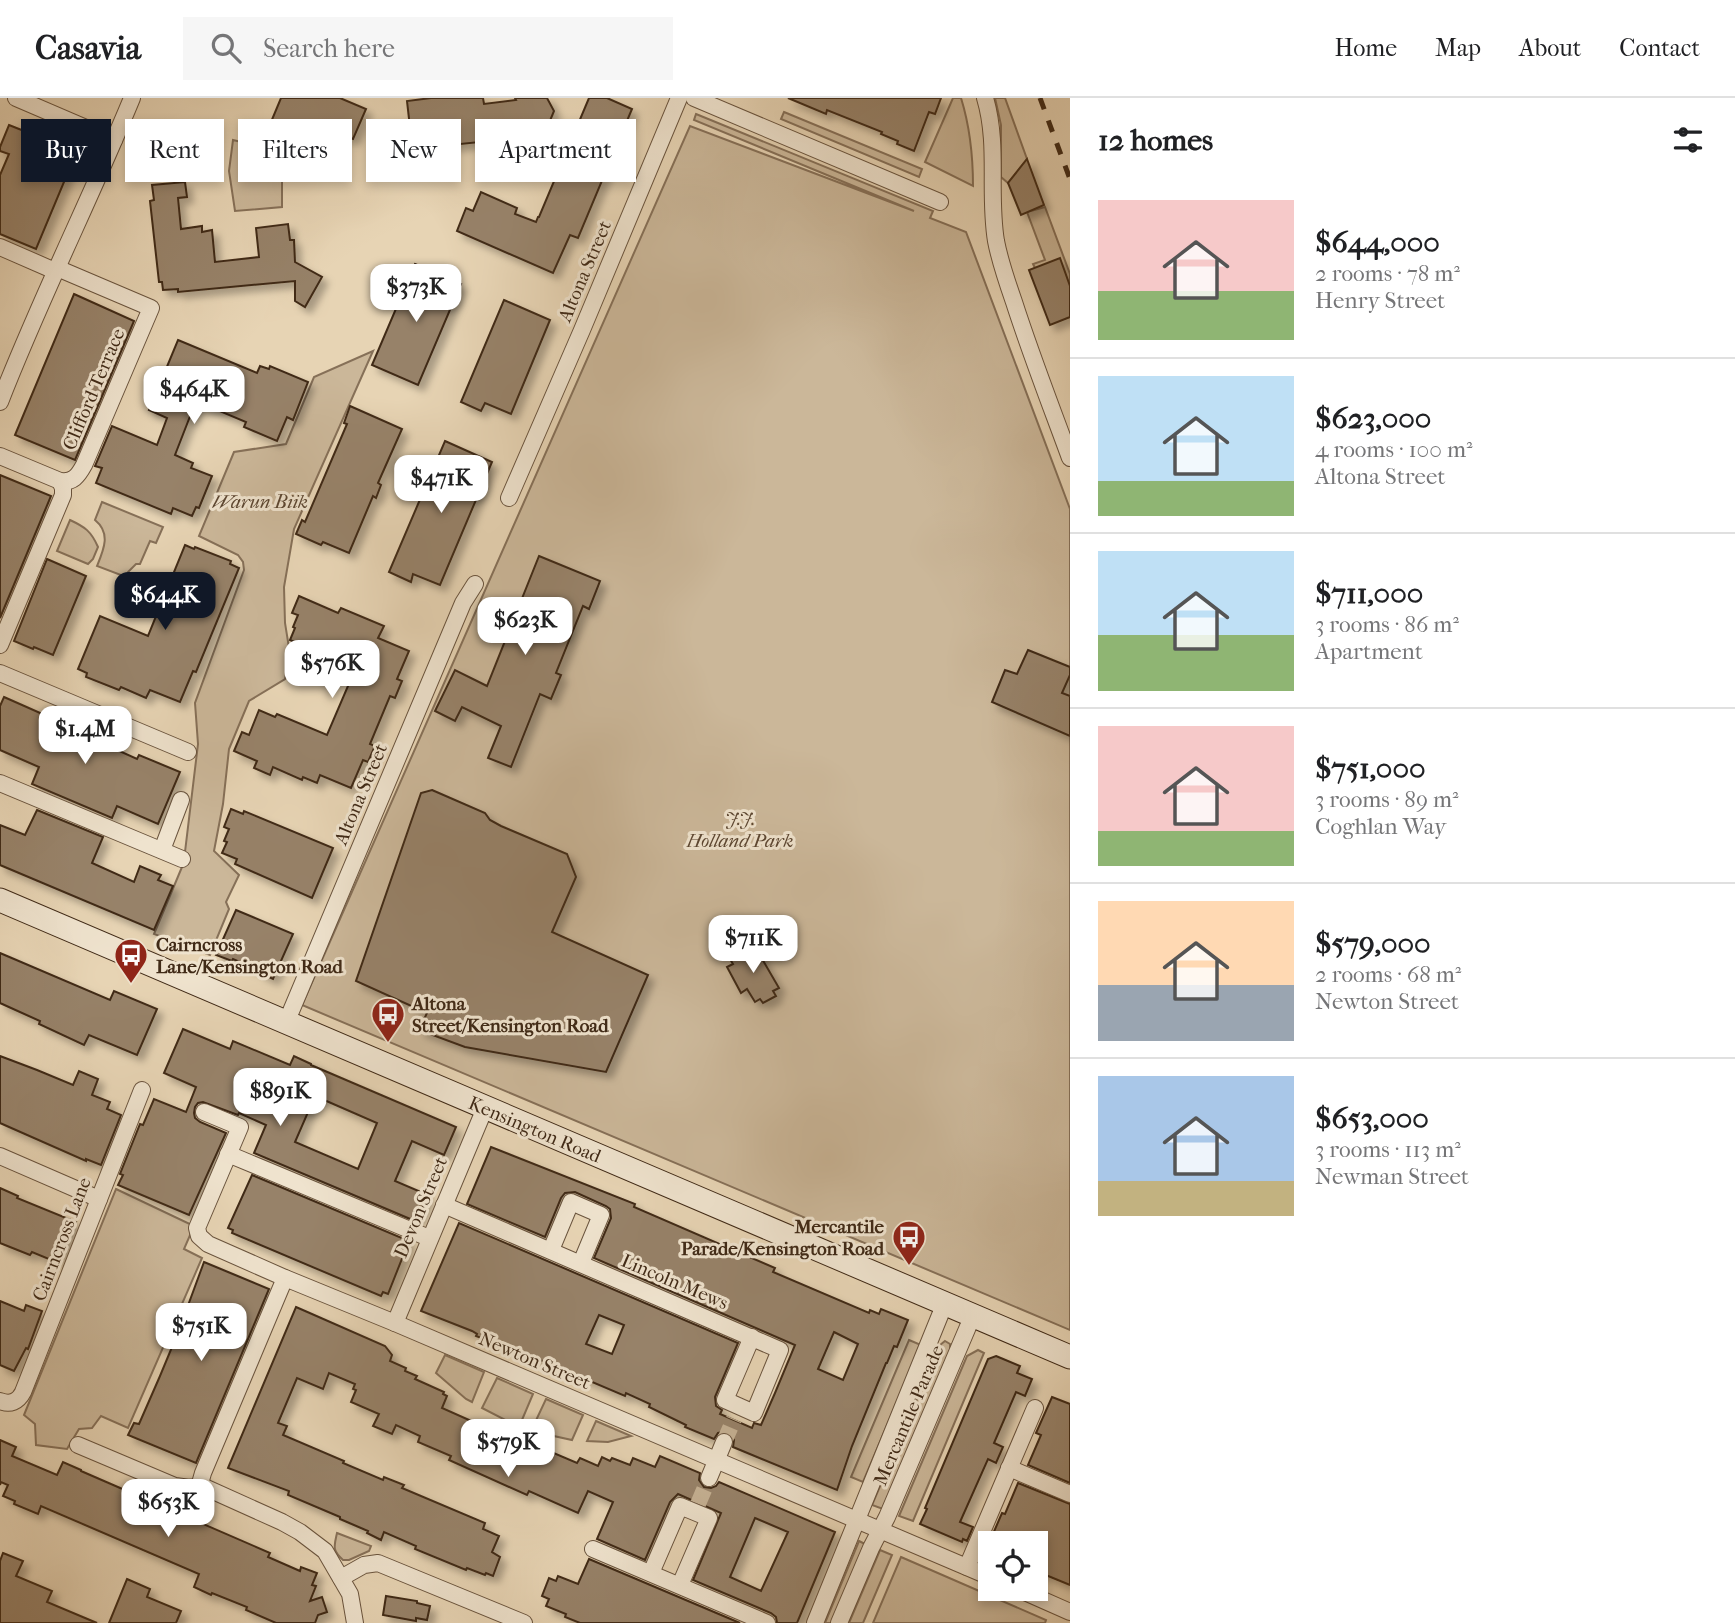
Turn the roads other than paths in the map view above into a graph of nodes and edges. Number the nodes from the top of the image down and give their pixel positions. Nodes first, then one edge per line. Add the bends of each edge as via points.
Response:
1 (16, 98) edge
2 (132, 98) edge
3 (679, 98) edge
4 (694, 98) edge
5 (985, 98) edge
6 (114, 140) junction
7 (940, 202) dead end
8 (0, 247) edge
9 (56, 270) junction
10 (0, 402) edge
11 (0, 456) edge
12 (1070, 458) edge
13 (60, 481) junction
14 (509, 498) dead end
15 (475, 584) dead end
16 (0, 645) edge
17 (0, 673) edge
18 (188, 752) dead end
19 (0, 783) edge
20 (181, 800) dead end
21 (162, 850) junction
22 (183, 859) dead end
23 (0, 900) edge
24 (286, 1023) junction
25 (142, 1090) dead end
26 (485, 1108) junction
27 (204, 1112) dead end
28 (228, 1154) junction
29 (0, 1156) edge
30 (99, 1199) junction
31 (444, 1205) junction
32 (429, 1238) junction
33 (551, 1250) junction
34 (581, 1263) junction
35 (285, 1279) junction
36 (945, 1303) junction
37 (973, 1315) junction
38 (395, 1322) junction
39 (751, 1337) junction
40 (1070, 1357) edge
41 (8, 1401) edge
42 (1035, 1408) dead end
43 (724, 1442) tunnel mouth
44 (78, 1445) dead end
45 (716, 1461) junction
46 (1009, 1468) junction
47 (709, 1478) tunnel mouth
48 (202, 1486) junction
49 (1070, 1494) edge
50 (857, 1521) junction
51 (880, 1531) junction
52 (593, 1549) dead end
53 (967, 1567) junction
54 (978, 1572) edge
55 (651, 1573) junction
56 (341, 1578) junction
57 (680, 1585) junction
58 (1045, 1601) edge
59 (1070, 1612) edge
60 (355, 1623) edge
61 (524, 1623) edge
62 (767, 1623) edge
63 (815, 1623) edge
64 (839, 1623) edge

1 - 6 street
2 - 6 street
3 - 14 street, Altona Street
4 - 7 street
5 - 12 street via 991,125 997,244 1020,323
6 - 9 street
8 - 9 street, Clifford Terrace
9 - 10 street
9 - 13 street, Clifford Terrace via 150,308 84,465 74,479
11 - 13 street
13 - 16 street via 63,495
15 - 24 street, Altona Street via 463,603
17 - 18 street
19 - 21 street
20 - 21 street
21 - 22 street
23 - 24 street, Kensington Road
24 - 26 street, Kensington Road
25 - 30 street, Cairncross Lane
26 - 31 street, Devon Street
26 - 36 street, Kensington Road
27 - 28 street via 240,1127
28 - 32 street
28 - 35 street, Newton Street via 198,1226 199,1236
29 - 30 street
30 - 41 street, Cairncross Lane via 23,1392
31 - 32 street, Devon Street
31 - 33 street, Lincoln Mews
32 - 38 street, Devon Street
33 - 34 street, Lincoln Mews
33 - 34 street via 570,1202 601,1214
34 - 39 street, Lincoln Mews
35 - 38 street, Newton Street
35 - 48 street via 203,1473
36 - 37 street, Kensington Road
36 - 50 street, Mercantile Parade
37 - 40 street, Kensington Road
37 - 51 street, Mercantile Parade
38 - 45 street, Newton Street
39 - 39 street, Lincoln Mews via 780,1350 754,1413 737,1413 725,1400
42 - 46 street
43 - 45 street
44 - 48 street via 175,1486
45 - 47 street
45 - 50 street, Newton Street
46 - 49 street
46 - 53 street
48 - 56 street via 300,1532 325,1551
50 - 51 street
50 - 63 street, Mercantile Parade
51 - 53 street
51 - 64 street, Mercantile Parade
52 - 55 street
53 - 54 street
55 - 57 street
55 - 57 street via 680,1506 696,1508 709,1518
56 - 60 street via 350,1594
56 - 61 street via 378,1563
57 - 62 street
58 - 59 street

